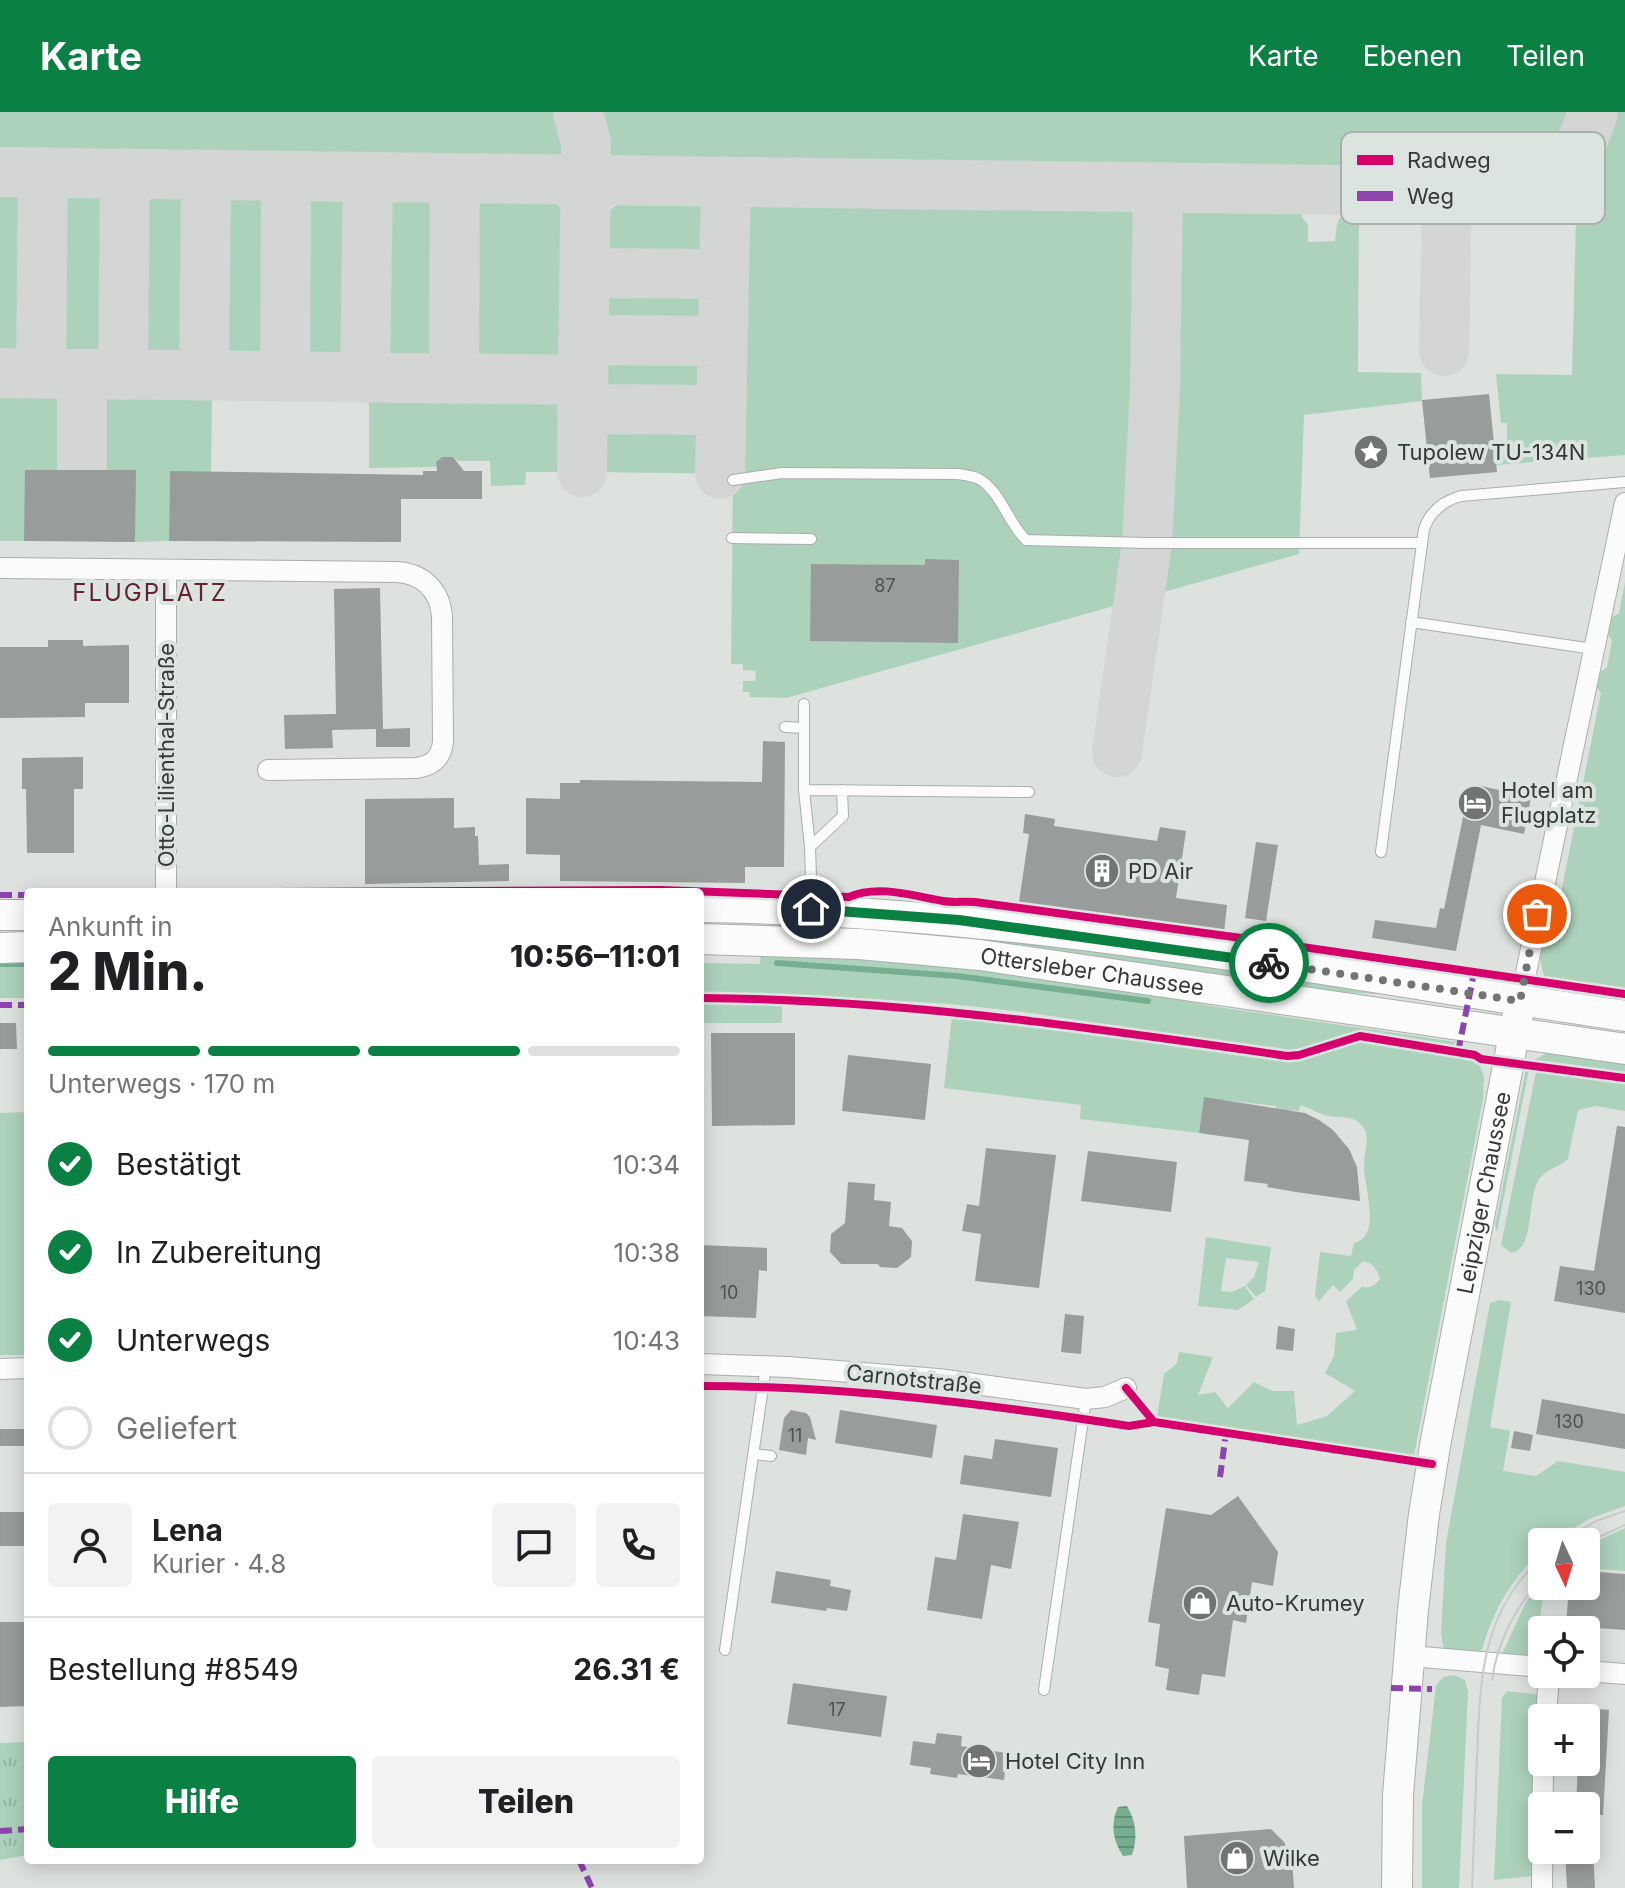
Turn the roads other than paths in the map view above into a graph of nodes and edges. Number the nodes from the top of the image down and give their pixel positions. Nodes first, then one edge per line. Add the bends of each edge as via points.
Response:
1 (733, 480) dead end
2 (1625, 482) edge
3 (1625, 503) edge
4 (732, 538) dead end
5 (811, 539) dead end
6 (1422, 543) junction
7 (0, 568) edge
8 (166, 570) junction
9 (1411, 622) junction
10 (1593, 649) junction
11 (804, 704) dead end
12 (785, 727) dead end
13 (804, 728) junction
14 (268, 770) dead end
15 (804, 790) junction
16 (842, 790) junction
17 (1029, 792) dead end
18 (810, 847) junction
19 (1381, 852) dead end
20 (166, 888) edge
21 (704, 907) edge
22 (811, 909) junction
23 (0, 915) edge
24 (24, 915) edge
25 (704, 939) edge
26 (24, 947) edge
27 (0, 948) edge
28 (1520, 1001) junction
29 (1625, 1016) edge
30 (1515, 1032) junction
31 (1625, 1049) edge
32 (704, 1364) edge
33 (766, 1366) junction
34 (24, 1368) edge
35 (0, 1369) edge
36 (1126, 1388) dead end
37 (1086, 1399) junction
38 (754, 1454) junction
39 (771, 1456) dead end
40 (725, 1650) dead end
41 (1410, 1656) junction
42 (1528, 1666) edge
43 (1600, 1672) edge
44 (1625, 1674) edge
45 (1044, 1690) dead end
46 (1543, 1776) edge
47 (1397, 1888) edge
48 (1542, 1888) edge

1 - 6 lane via 782,473 958,474 979,479 1026,540
2 - 6 lane via 1456,497 1432,514
3 - 10 street, Leipziger Chaussee
4 - 5 lane
6 - 9 lane
7 - 8 street
8 - 14 street via 403,572 420,578 437,595 442,616 443,742 436,761 415,768
8 - 20 street, Otto-Lilienthal-Straße
9 - 10 lane
9 - 19 lane
10 - 28 street, Leipziger Chaussee
11 - 13 lane
12 - 13 lane
13 - 15 lane
15 - 16 lane
15 - 18 lane
16 - 17 lane
16 - 18 lane via 843,816
18 - 22 lane
21 - 22 main road, Ottersleber Chaussee
22 - 28 main road, Ottersleber Chaussee via 1034,928
23 - 24 main road
25 - 30 main road, Ottersleber Chaussee via 968,953
26 - 27 main road
28 - 29 main road, Ottersleber Chaussee
28 - 30 main road, Leipziger Chaussee
30 - 31 main road, Ottersleber Chaussee
30 - 41 main road, Leipziger Chaussee via 1432,1464
32 - 33 street, Carnotstraße
33 - 37 street, Carnotstraße via 938,1379
33 - 38 lane
34 - 35 street
36 - 37 street, Carnotstraße
37 - 45 lane
38 - 39 lane
38 - 40 lane
41 - 42 street
41 - 47 main road, Leipziger Chaussee via 1398,1795
43 - 44 street
46 - 48 street

